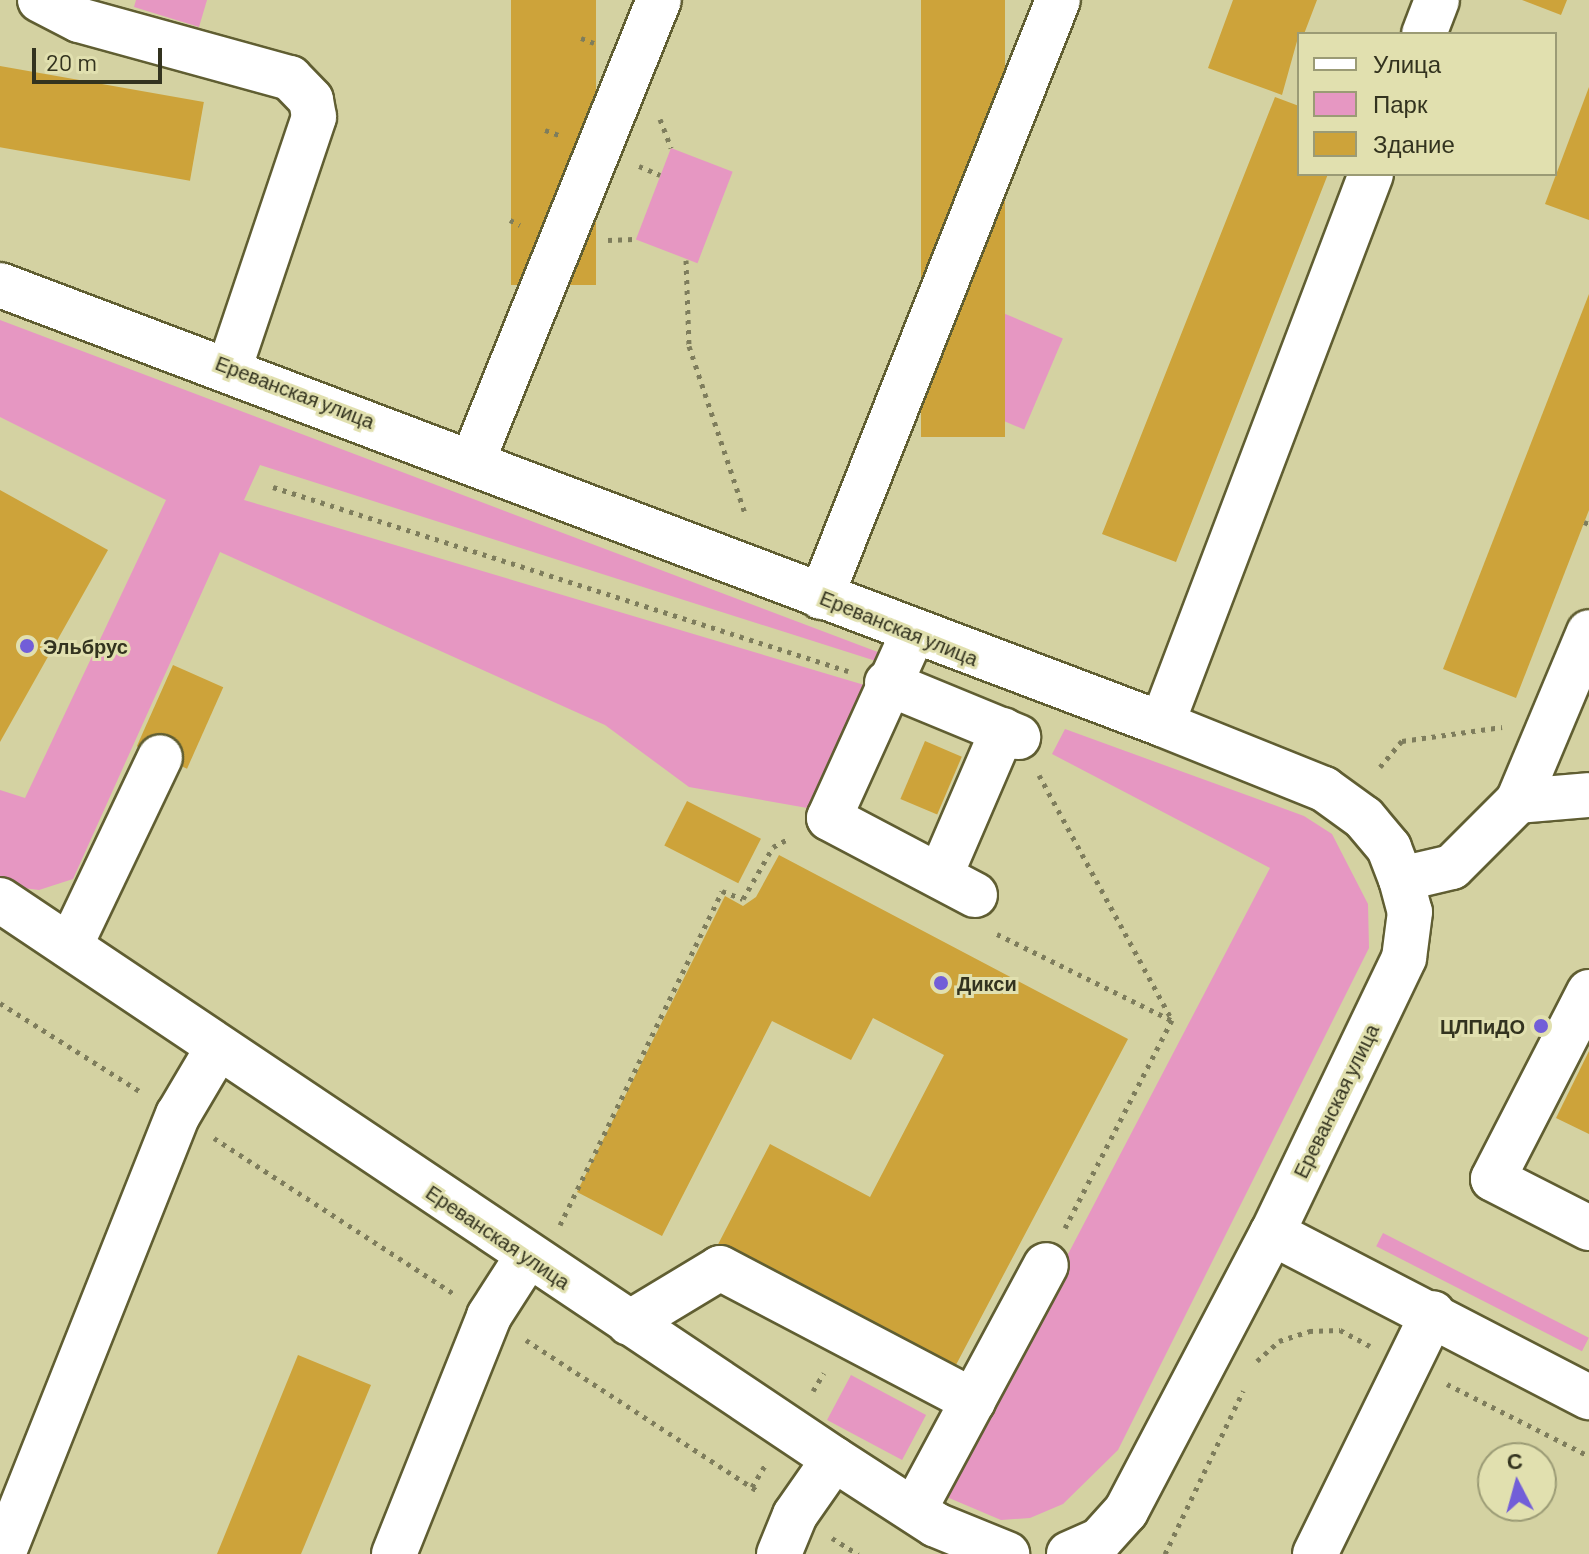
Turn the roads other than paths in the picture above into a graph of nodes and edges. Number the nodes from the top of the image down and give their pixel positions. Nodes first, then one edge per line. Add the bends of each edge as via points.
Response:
1 (40, 0) edge
2 (659, 0) edge
3 (1058, 0) edge
4 (1437, 0) edge
5 (82, 10) edge
6 (1425, 32) edge
7 (1370, 176) edge
8 (0, 285) edge
9 (230, 367) junction
10 (473, 460) junction
11 (821, 597) junction
12 (1589, 632) edge
13 (913, 633) junction
14 (887, 683) junction
15 (1162, 724) junction
16 (160, 757) dead end
17 (1589, 795) edge
18 (1518, 801) junction
19 (1401, 879) junction
20 (5, 912) edge
21 (70, 946) junction
22 (1589, 992) edge
23 (217, 1049) junction
24 (1589, 1228) edge
25 (1272, 1233) junction
26 (533, 1262) junction
27 (1046, 1265) road end
28 (1433, 1313) junction
29 (629, 1323) junction
30 (1589, 1397) edge
31 (973, 1401) junction
32 (834, 1459) junction
33 (914, 1510) junction
34 (787, 1534) edge
35 (3, 1554) edge
36 (394, 1554) edge
37 (1007, 1554) edge
38 (1070, 1554) edge
39 (1315, 1554) edge

1 - 5 street
2 - 10 street
3 - 11 street
4 - 6 street
5 - 9 street via 290,78 311,100 314,117
7 - 15 street
8 - 9 street, Ереванская улица
9 - 10 street, Ереванская улица
10 - 11 street, Ереванская улица
11 - 13 street, Ереванская улица
12 - 18 street
13 - 14 street
13 - 15 street, Ереванская улица
14 - 14 street via 1011,734 958,886 829,818
15 - 19 street, Ереванская улица via 1324,789 1364,818 1389,848
16 - 21 street
17 - 18 street
18 - 19 street via 1452,867
19 - 25 street, Ереванская улица via 1410,912 1404,958
20 - 21 street, Ереванская улица
21 - 23 street, Ереванская улица
22 - 24 street via 1493,1179
23 - 26 street, Ереванская улица
23 - 35 street via 178,1115
25 - 28 street
25 - 38 street, Ереванская улица via 1126,1511 1100,1540
26 - 29 street, Ереванская улица
26 - 36 street via 489,1316
27 - 31 street
28 - 30 street
28 - 39 street
29 - 31 street via 720,1268
29 - 32 street, Ереванская улица
31 - 33 street
32 - 33 street, Ереванская улица
32 - 34 street
33 - 37 street, Ереванская улица via 986,1550

